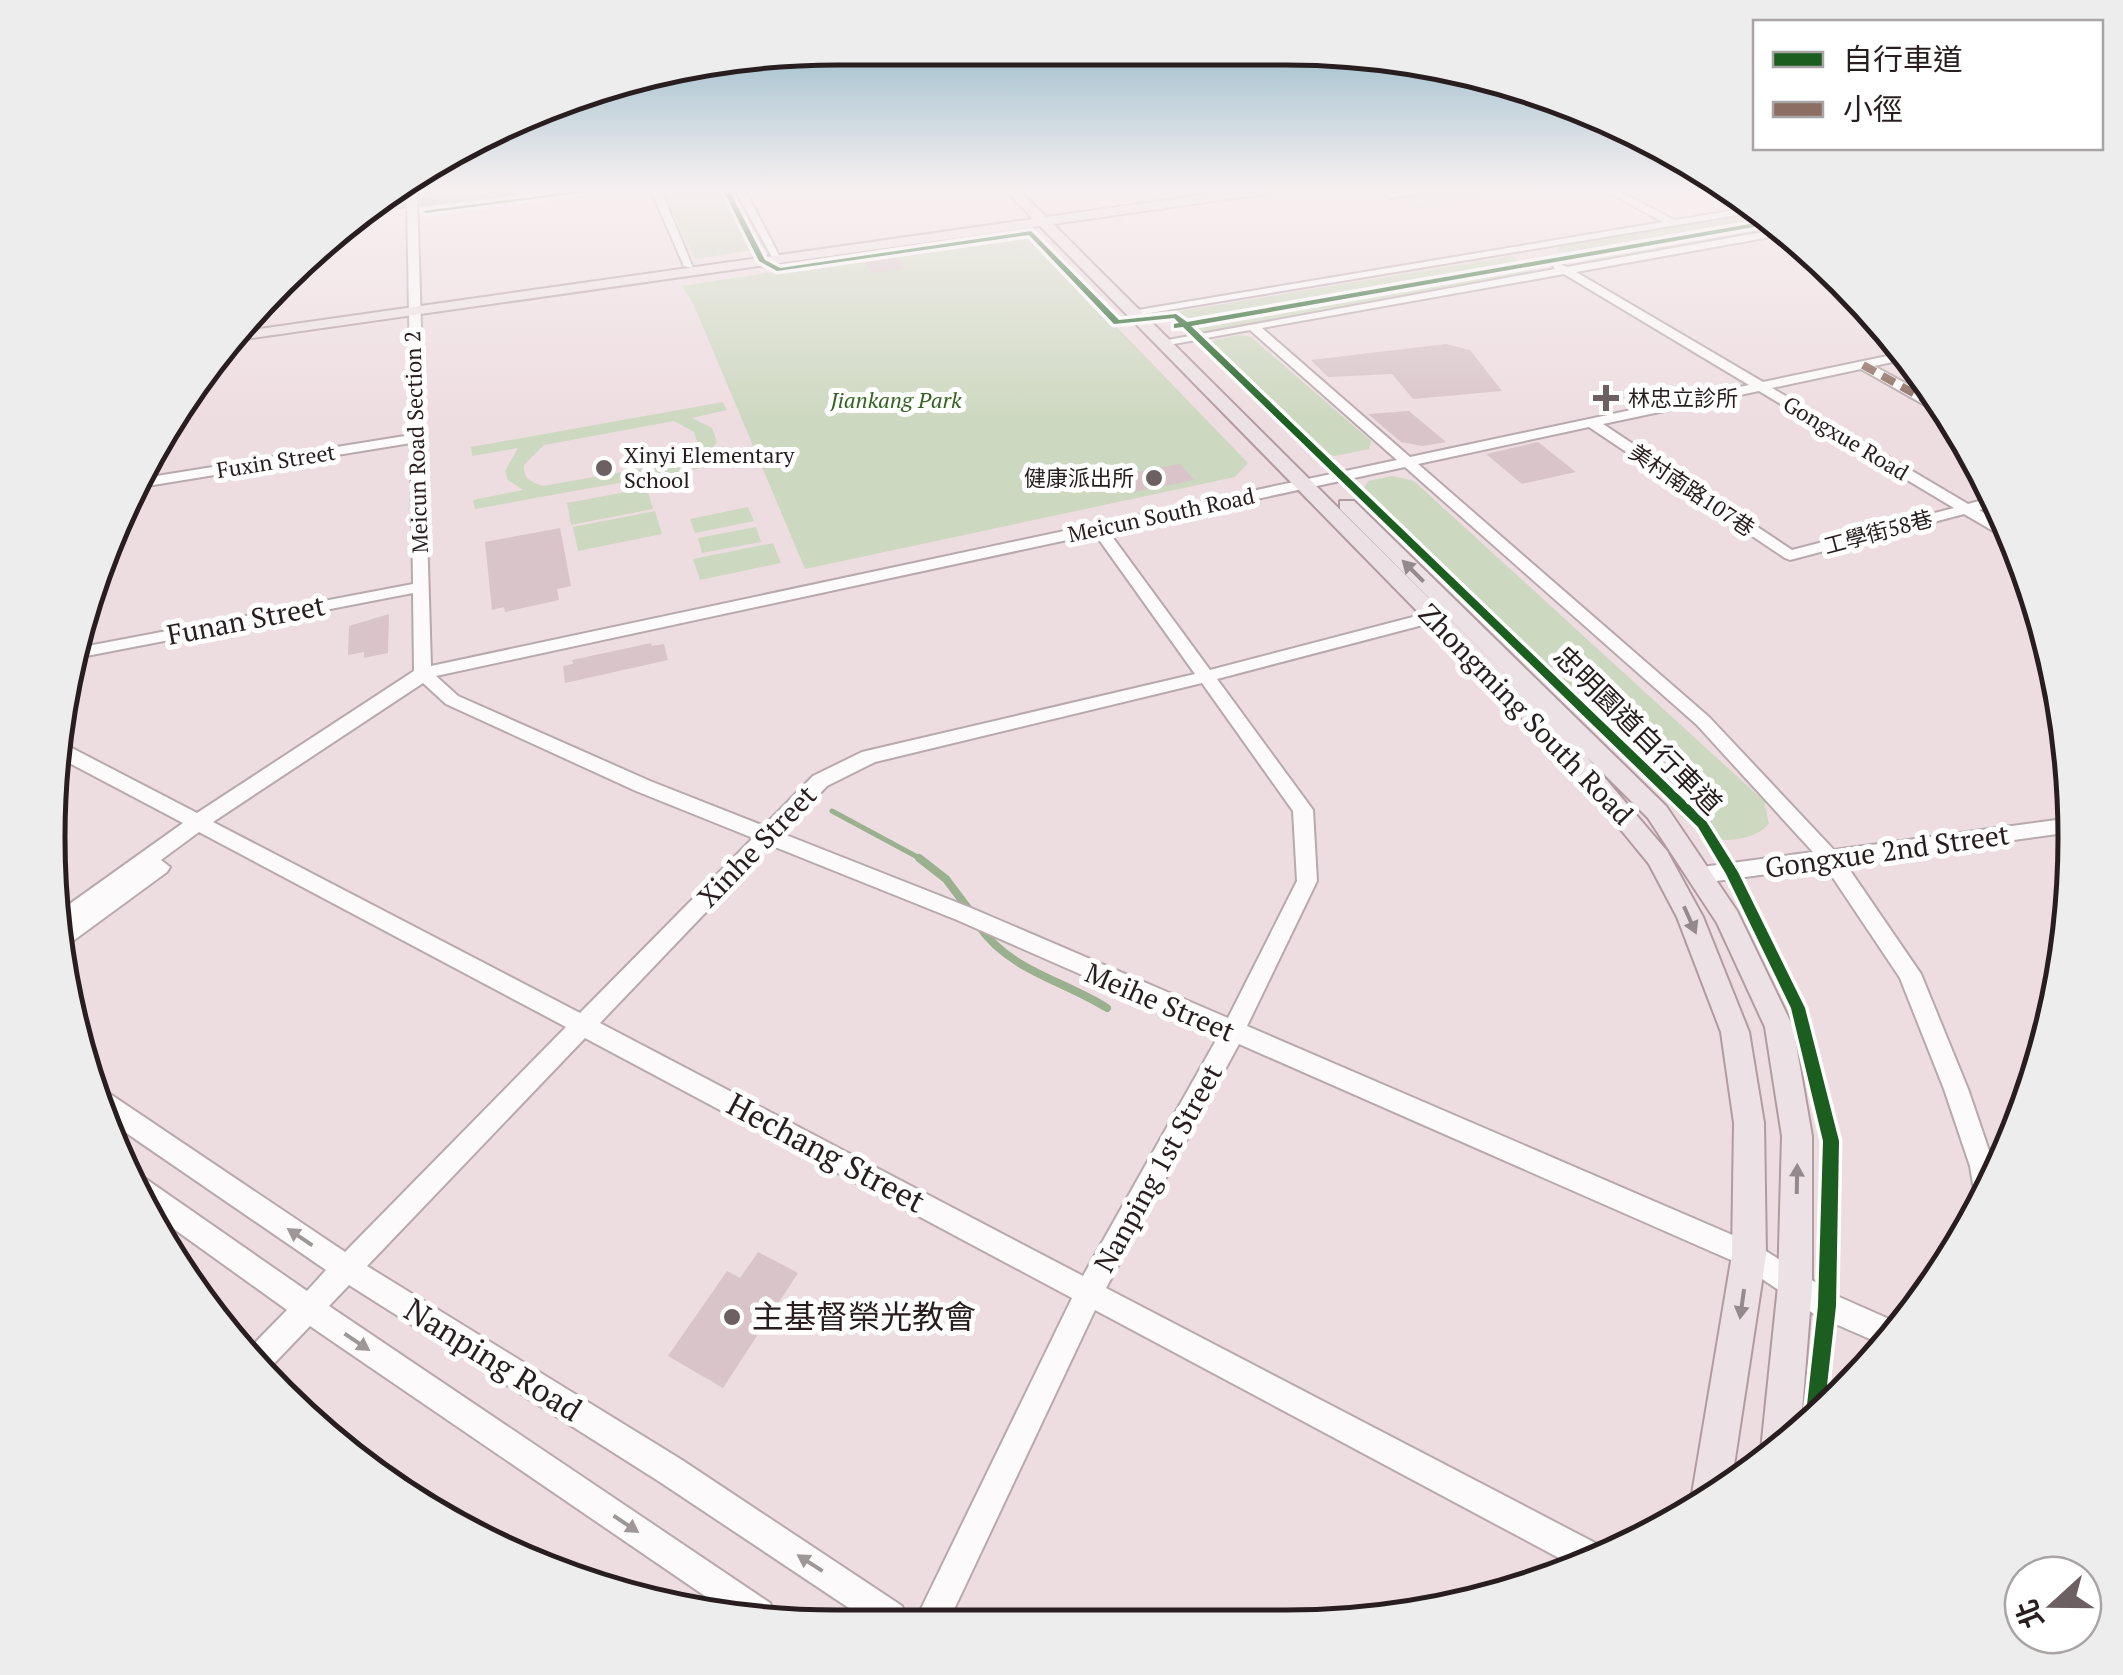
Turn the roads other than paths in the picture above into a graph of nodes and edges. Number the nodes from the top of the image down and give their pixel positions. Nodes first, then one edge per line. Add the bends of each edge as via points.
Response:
1 (413, 266) edge
2 (688, 266) edge
3 (706, 266) edge
4 (1095, 266) edge
5 (1411, 266) edge
6 (1558, 266) edge
7 (1586, 266) edge
8 (1564, 270) junction
9 (413, 308) junction
10 (1141, 311) junction
11 (1252, 326) junction
12 (258, 327) edge
13 (251, 335) edge
14 (1172, 340) junction
15 (1891, 359) edge
16 (1863, 365) junction
17 (1760, 388) junction
18 (1920, 397) edge
19 (1593, 424) junction
20 (416, 438) junction
21 (1410, 463) junction
22 (153, 481) edge
23 (1313, 483) junction
24 (1982, 505) edge
25 (1966, 509) junction
26 (1990, 523) edge
27 (1098, 528) junction
28 (1790, 555) joint
29 (421, 587) junction
30 (1432, 617) junction
31 (88, 651) edge
32 (422, 674) junction
33 (1209, 676) junction
34 (70, 755) edge
35 (205, 826) junction
36 (2058, 827) edge
37 (767, 834) junction
38 (1831, 859) junction
39 (1702, 875) junction
40 (70, 916) edge
41 (71, 932) edge
42 (586, 1024) junction
43 (1232, 1034) junction
44 (116, 1112) edge
45 (1988, 1157) edge
46 (156, 1201) edge
47 (1749, 1256) junction
48 (349, 1270) junction
49 (1795, 1286) junction
50 (1088, 1294) junction
51 (308, 1308) junction
52 (1881, 1329) edge
53 (264, 1354) edge
54 (1782, 1429) edge
55 (1713, 1481) edge
56 (1580, 1552) edge
57 (743, 1604) edge
58 (880, 1610) edge
59 (937, 1610) edge

1 - 9 street, Meicun Road Section 2
2 - 9 main road
3 - 9 main road
4 - 10 main road, Zhongming South Road
5 - 10 street
6 - 8 street, Gongxue Road
7 - 8 street
8 - 11 street
8 - 17 street, Gongxue Road
9 - 12 main road
9 - 13 main road
9 - 20 street, Meicun Road Section 2
10 - 14 main road, Zhongming South Road
11 - 14 street
11 - 21 street
14 - 23 main road, Zhongming South Road
15 - 16 street, Meicun South Road
16 - 17 street, Meicun South Road
16 - 18 street
17 - 19 street, Meicun South Road
17 - 25 street, Gongxue Road
19 - 21 street, Meicun South Road
19 - 28 street, 美村南路107巷
20 - 22 street, Fuxin Street
20 - 29 street, Meicun Road Section 2
21 - 23 street, Meicun South Road
21 - 38 street via 1703,720
23 - 27 street, Meicun South Road
23 - 30 main road, Zhongming South Road
39 -> 23 main road, Zhongming South Road via 1657,812
24 - 25 street, 工學街58巷
25 - 26 street, Gongxue Road
25 - 28 street, 工學街58巷
27 - 32 street, Meicun South Road
27 - 33 street, Nanping 1st Street
29 - 31 street, Funan Street
29 - 32 street, Meicun Road Section 2
30 - 33 street, Xinhe Street
30 -> 47 main road, Zhongming South Road via 1576,759 1642,835 1690,917 1735,1032 1749,1123
32 - 35 street via 392,702
32 - 37 street, Meihe Street via 452,700 501,724
33 - 37 street, Xinhe Street via 868,757 820,781
33 - 43 street, Nanping 1st Street via 1303,810 1307,881
34 - 35 street, Hechang Street
35 - 40 street
35 - 41 street
35 - 42 street, Hechang Street
36 - 38 street, Gongxue 2nd Street
37 - 42 street, Xinhe Street
37 - 43 street, Meihe Street
38 - 39 street, Gongxue 2nd Street
38 - 45 street via 1910,974
49 -> 39 main road, Zhongming South Road via 1798,1136 1778,1027
42 - 48 street, Xinhe Street
42 - 50 street, Hechang Street
43 - 47 street, Meihe Street
43 - 50 street, Nanping 1st Street
48 -> 44 street, Nanping Road
46 - 51 street, Nanping Road
47 - 49 street, Meihe Street
47 -> 55 main road, Zhongming South Road
48 - 51 street, Xinhe Street
58 -> 48 street, Nanping Road
49 - 52 street, Meihe Street
49 - 54 main road, Zhongming South Road
50 - 56 street, Hechang Street
50 - 59 street, Nanping 1st Street
51 - 53 street, Xinhe Street
51 -> 57 street, Nanping Road

